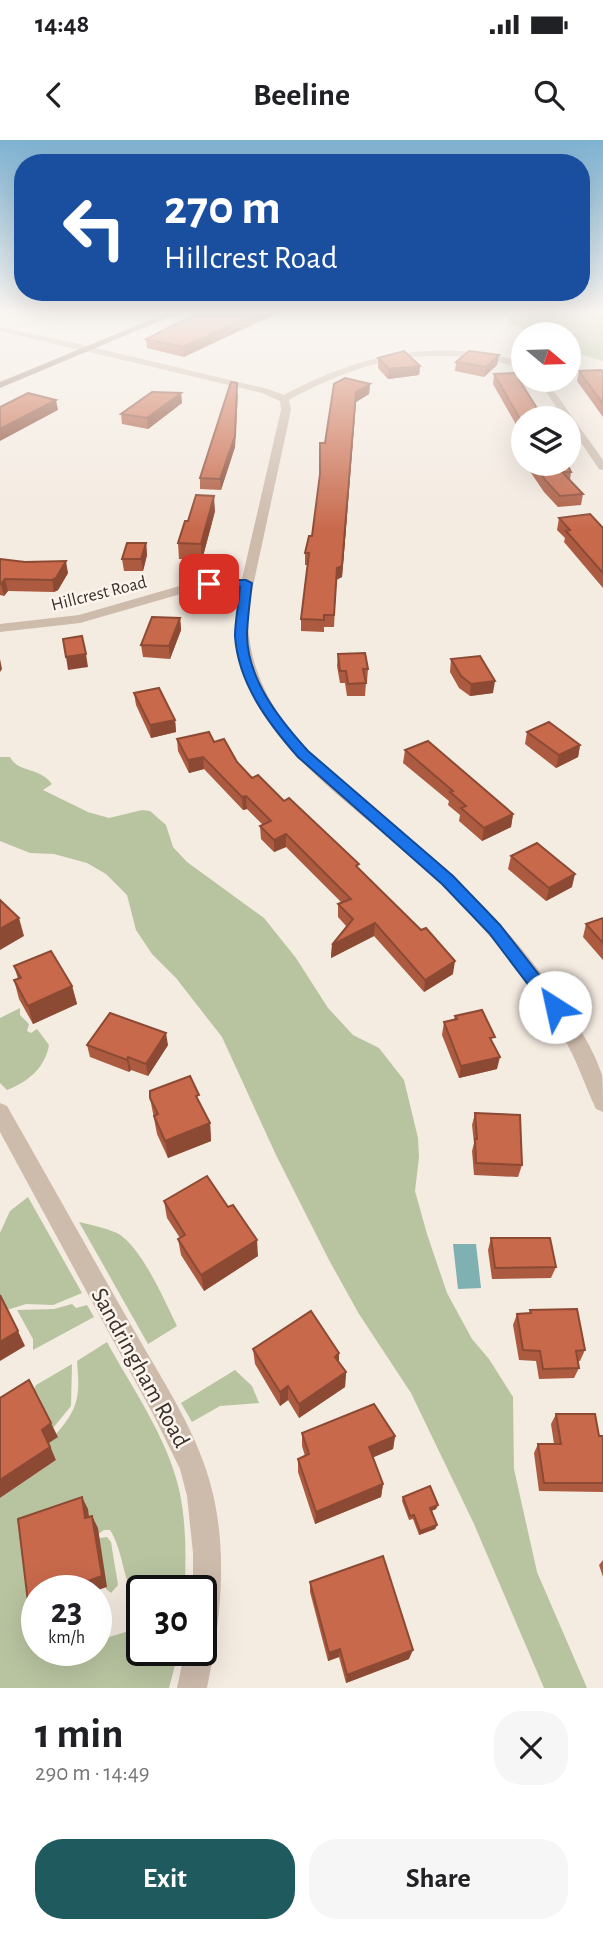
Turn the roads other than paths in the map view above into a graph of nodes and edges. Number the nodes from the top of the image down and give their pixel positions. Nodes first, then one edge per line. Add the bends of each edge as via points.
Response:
1 (241, 385) edge
2 (307, 385) edge
3 (284, 399) junction
4 (581, 435) edge
5 (603, 467) edge
6 (246, 583) junction
7 (0, 628) edge
8 (594, 1056) edge
9 (603, 1103) edge
10 (0, 1112) edge
11 (207, 1575) edge
12 (196, 1666) edge
13 (191, 1688) edge

1 - 3 street
2 - 3 street
3 - 6 street via 286,410
4 - 5 street
6 - 7 street, Hillcrest Road via 197,585 80,620
6 - 8 street via 241,635 246,662 257,693 276,723 300,751 447,880 495,929
8 - 9 street
10 - 11 street, Sandringham Road via 163,1405 192,1466 200,1496
12 - 13 street

